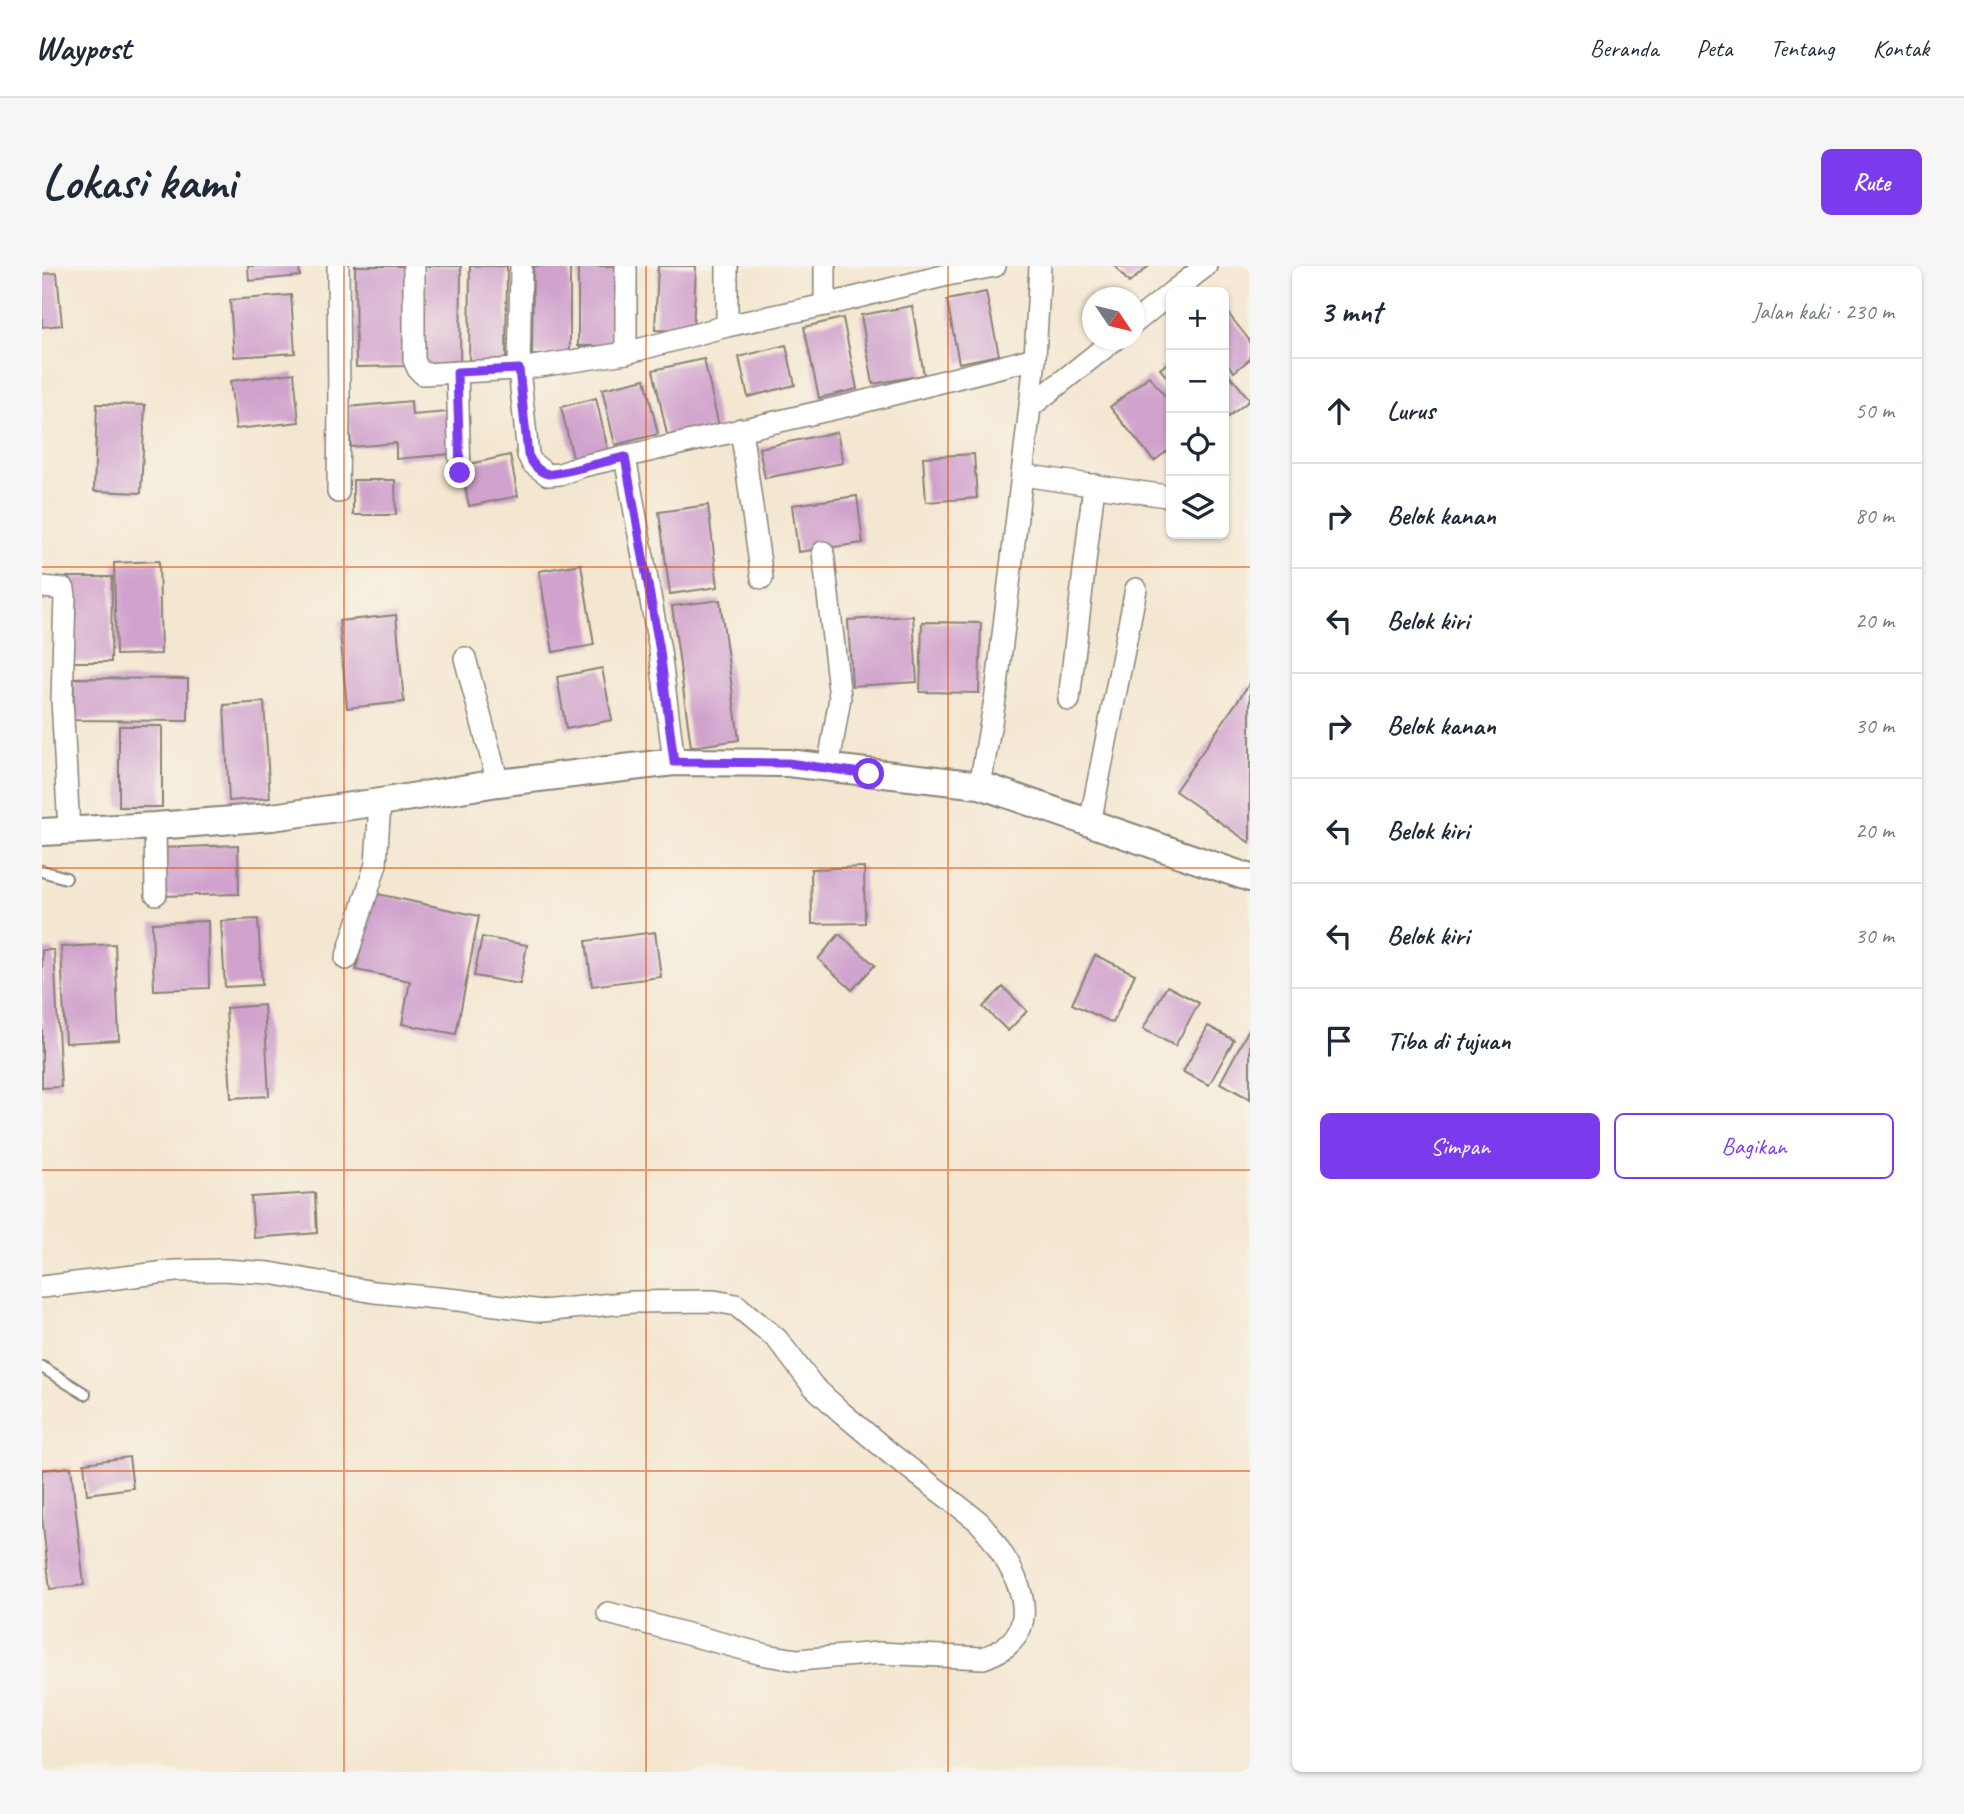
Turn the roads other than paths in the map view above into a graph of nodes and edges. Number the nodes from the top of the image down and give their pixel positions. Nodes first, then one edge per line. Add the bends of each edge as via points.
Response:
1 (338, 266) edge
2 (414, 266) edge
3 (521, 266) edge
4 (626, 266) edge
5 (727, 266) edge
6 (825, 266) edge
7 (995, 266) edge
8 (1040, 266) edge
9 (1206, 266) edge
10 (924, 273) edge
11 (1180, 287) edge
12 (1166, 298) edge
13 (825, 305) junction
14 (1145, 315) edge
15 (727, 326) junction
16 (1101, 350) edge
17 (626, 353) junction
18 (1035, 358) junction
19 (519, 369) junction
20 (457, 372) junction
21 (1030, 407) junction
22 (741, 429) junction
23 (625, 457) junction
24 (460, 473) dead end
25 (1022, 475) junction
26 (1094, 485) junction
27 (338, 492) dead end
28 (1166, 496) dead end
29 (823, 552) dead end
30 (762, 578) dead end
31 (42, 587) edge
32 (1136, 589) dead end
33 (466, 658) dead end
34 (1069, 700) dead end
35 (674, 762) junction
36 (828, 769) junction
37 (498, 783) junction
38 (980, 785) junction
39 (380, 802) junction
40 (1090, 823) junction
41 (155, 826) junction
42 (69, 831) junction
43 (42, 832) edge
44 (42, 871) edge
45 (66, 878) dead end
46 (1250, 878) edge
47 (156, 894) dead end
48 (346, 959) dead end
49 (42, 1287) edge
50 (42, 1367) edge
51 (85, 1394) dead end
52 (607, 1613) dead end

1 - 27 street
2 - 20 street via 416,366 423,373
3 - 19 street
4 - 17 street
5 - 15 street
6 - 13 street
7 - 10 street
8 - 18 street
9 - 11 street
10 - 13 street
12 - 14 street
13 - 15 street
15 - 17 street
16 - 21 street
17 - 19 street
18 - 21 street
18 - 22 street
19 - 20 street
19 - 23 street via 528,455 538,469 548,475 560,474
20 - 24 street
21 - 25 street
22 - 23 street
22 - 30 street
23 - 35 street via 660,651
25 - 26 street
25 - 38 street via 996,694
26 - 28 street
26 - 34 street
29 - 36 street via 840,698
31 - 42 street via 64,589 65,596 62,699
32 - 40 street
33 - 37 street
35 - 36 street via 788,763
35 - 37 street
36 - 38 street
37 - 39 street
38 - 40 street
39 - 41 street
39 - 48 street via 376,864
40 - 46 street
41 - 42 street
41 - 47 street
42 - 43 street
44 - 45 lane
49 - 52 street via 223,1270 271,1273 374,1293 542,1311 633,1302 736,1305 777,1339 813,1386 841,1412 990,1533 1023,1599 1022,1622 1011,1643 998,1653 975,1659 878,1653 798,1660
50 - 51 lane

